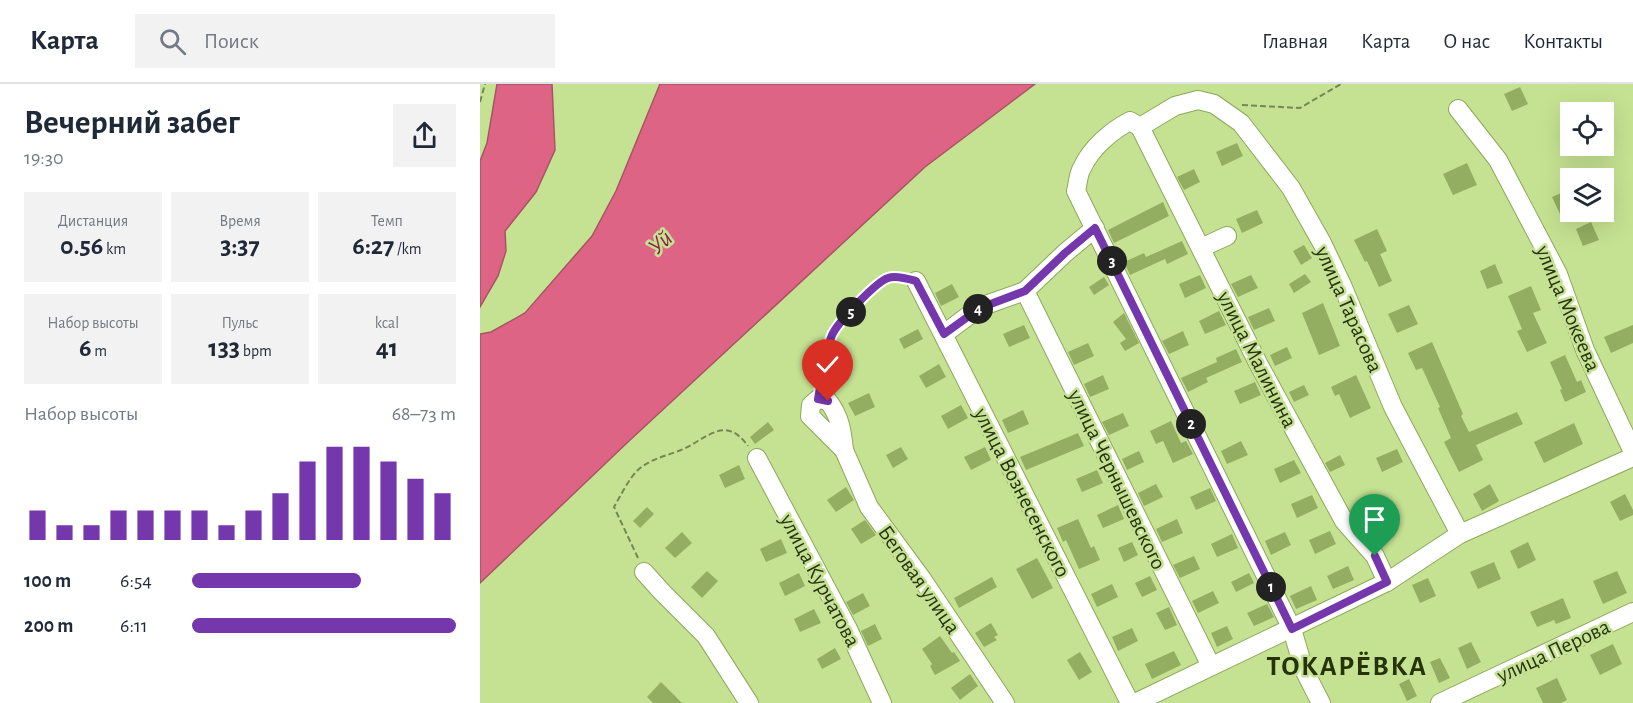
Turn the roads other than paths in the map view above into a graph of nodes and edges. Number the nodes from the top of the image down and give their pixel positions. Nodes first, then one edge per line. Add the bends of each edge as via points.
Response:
1 (1458, 110) dead end
2 (1140, 127) junction
3 (1095, 228) junction
4 (1227, 236) dead end
5 (1201, 248) junction
6 (916, 281) road end
7 (1025, 291) junction
8 (944, 334) junction
9 (818, 399) road end
10 (1633, 452) edge
11 (1633, 457) edge
12 (757, 458) road end
13 (1460, 534) junction
14 (644, 572) road end
15 (1387, 582) junction
16 (1633, 612) edge
17 (1292, 629) junction
18 (1211, 666) junction
19 (749, 703) edge
20 (882, 703) edge
21 (1005, 703) edge
22 (1130, 703) edge
23 (1136, 703) edge
24 (1321, 703) edge
25 (1440, 703) edge

1 - 10 street, улица Мокеева via 1498,160 1558,274 1585,350
2 - 3 street via 1130,122 1115,129 1081,168 1076,191
2 - 5 street, улица Малинина
2 - 13 street, улица Тарасова via 1174,106 1198,100 1214,104 1241,123 1296,196 1342,285 1393,407
3 - 7 street
3 - 17 street
4 - 5 street
5 - 15 street, улица Малинина via 1344,521 1375,556
6 - 8 street, улица Вознесенского
7 - 8 street via 980,308
7 - 18 street, улица Чернышевского
8 - 22 street, улица Вознесенского
9 - 21 street, Беговая улица via 828,401 836,410 844,450 869,507
11 - 13 street
12 - 20 street, улица Курчатова via 848,629
13 - 15 street
14 - 19 street via 706,636
15 - 17 street
16 - 25 street, улица Перова
17 - 18 street
17 - 24 street via 1304,670
18 - 23 street

